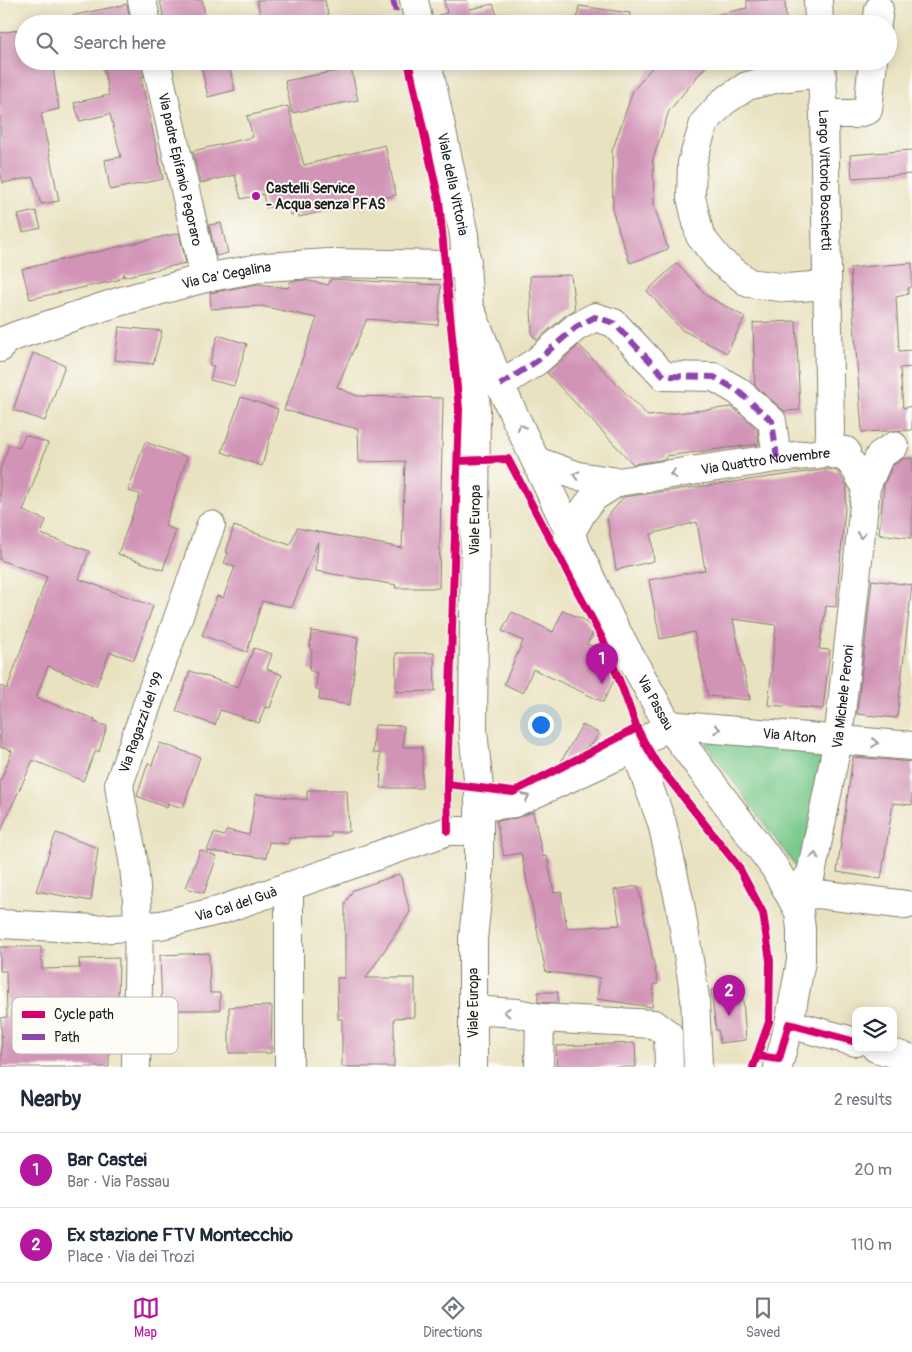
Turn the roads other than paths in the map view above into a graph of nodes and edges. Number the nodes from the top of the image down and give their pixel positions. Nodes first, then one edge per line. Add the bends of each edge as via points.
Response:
1 (142, 0) edge
2 (414, 0) edge
3 (818, 0) edge
4 (145, 15) edge
5 (417, 15) edge
6 (819, 15) edge
7 (158, 70) edge
8 (429, 70) edge
9 (810, 70) edge
10 (821, 70) edge
11 (872, 70) edge
12 (824, 114) junction
13 (467, 261) junction
14 (205, 278) junction
15 (826, 285) junction
16 (470, 308) junction
17 (1, 340) edge
18 (500, 385) junction
19 (903, 444) edge
20 (829, 453) junction
21 (777, 458) junction
22 (536, 461) junction
23 (618, 482) junction
24 (866, 487) junction
25 (211, 525) dead end
26 (569, 536) junction
27 (668, 724) junction
28 (473, 731) junction
29 (838, 740) junction
30 (912, 746) edge
31 (635, 748) junction
32 (478, 807) junction
33 (462, 831) junction
34 (289, 886) junction
35 (792, 897) junction
36 (906, 905) dead end
37 (0, 924) edge
38 (139, 926) junction
39 (474, 939) junction
40 (137, 997) edge
41 (473, 1010) junction
42 (540, 1018) junction
43 (789, 1024) junction
44 (852, 1041) edge
45 (889, 1052) edge
46 (136, 1054) edge
47 (912, 1059) edge
48 (136, 1067) edge
49 (289, 1067) edge
50 (473, 1067) edge
51 (539, 1067) edge
52 (669, 1067) edge
53 (698, 1067) edge
54 (778, 1067) edge

1 - 4 street
2 - 5 street
3 - 6 street
7 - 14 street, Via padre Epifanio Pegoraro
8 - 13 street, Viale della Vittoria
9 - 15 street, Largo Vittorio Boschetti via 747,86 723,102 704,123 692,163 691,198 700,236 720,261 749,283 787,288
10 - 12 street, Largo Vittorio Boschetti
11 - 12 street via 868,110 854,114
12 - 15 street, Largo Vittorio Boschetti
13 - 14 street, Via Ca' Cegalina via 265,267
13 - 16 street, Viale della Vittoria
14 - 17 street, Via Ca' Cegalina
15 - 20 street, Largo Vittorio Boschetti
16 - 18 street, Via Passau
16 - 28 street, Viale Europa via 476,410
18 - 21 street via 595,317 614,323 664,376 714,377 738,390 772,421
22 -> 18 street, Via Passau
19 - 20 street, Via Quattro Novembre
19 - 24 street, Via Michele Peroni via 880,455
20 - 21 street, Via Quattro Novembre
20 - 24 street via 846,457
21 -> 23 street, Via Quattro Novembre
23 -> 22 street, Via Quattro Novembre via 578,476
22 - 26 street, Via Passau
23 - 26 street, Via Quattro Novembre via 594,497
24 -> 29 street, Via Michele Peroni
25 - 38 street, Via Ragazzi del '99 via 119,784 131,843
26 - 27 street, Via Passau
27 -> 29 street, Via Alton
27 - 31 street
27 - 35 street, Via Passau via 775,868
28 - 32 street, Viale Europa
28 - 33 street, Viale Europa via 464,786
29 -> 30 street, Via Alton
35 -> 29 street, Via Michele Peroni via 811,874
32 -> 31 street via 514,803
31 - 53 street via 662,823 680,904 695,998
32 - 39 street, Viale Europa via 479,880
33 - 34 street, Via Cal del Guà via 448,831
33 - 39 street, Viale Europa via 464,885
34 - 38 street, Via Cal del Guà via 221,910 161,925
34 - 49 street
35 - 36 street via 818,894
35 - 43 street, Via Passau via 799,912 801,961
37 - 38 street, Via Cal del Guà via 96,930
38 - 40 street, Via Ragazzi del '99
39 - 41 street, Viale Europa
42 -> 41 street
41 - 50 street, Viale Europa
42 - 51 street
42 - 52 street via 654,1024 668,1034
43 - 44 street
43 - 54 street, Via Passau
45 - 47 street
46 - 48 street, Via Ragazzi del '99

